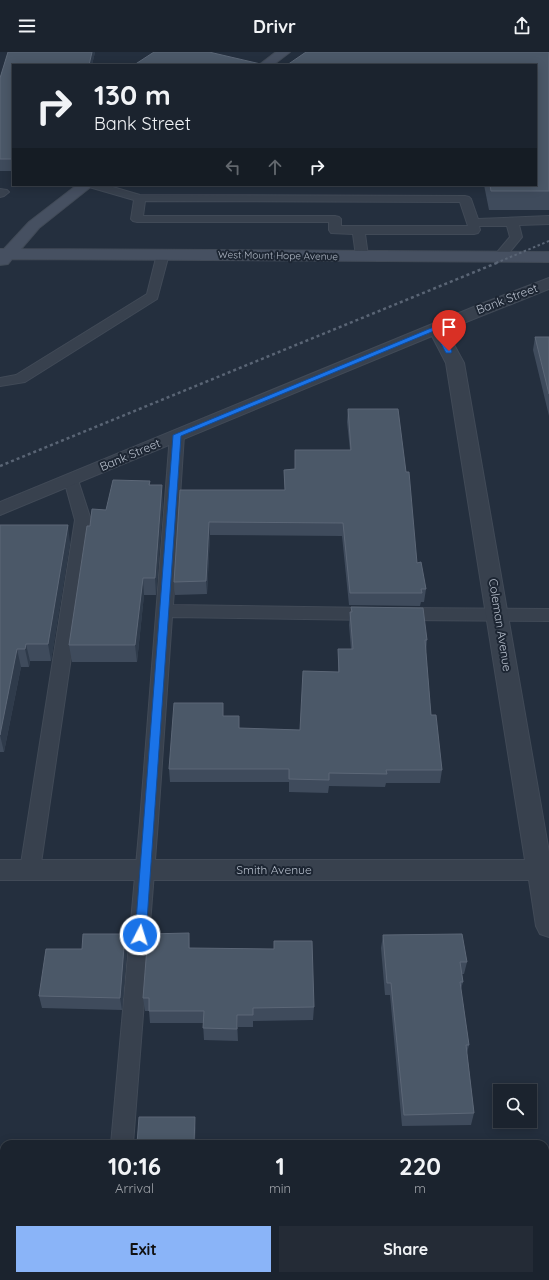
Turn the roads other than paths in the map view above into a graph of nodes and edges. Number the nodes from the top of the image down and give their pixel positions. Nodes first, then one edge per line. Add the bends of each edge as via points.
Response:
1 (284, 52) edge
2 (266, 64) edge
3 (85, 186) edge
4 (97, 186) edge
5 (140, 198) junction
6 (549, 220) edge
7 (512, 222) junction
8 (473, 223) junction
9 (359, 230) junction
10 (163, 254) junction
11 (362, 256) junction
12 (500, 256) junction
13 (2, 257) edge
14 (549, 257) edge
15 (549, 283) edge
16 (436, 328) junction
17 (0, 382) edge
18 (177, 435) junction
19 (71, 480) junction
20 (0, 509) edge
21 (164, 612) junction
22 (498, 615) junction
23 (549, 615) edge
24 (0, 870) edge
25 (30, 870) junction
26 (145, 870) junction
27 (544, 870) edge
28 (549, 926) edge
29 (122, 1140) edge

1 - 2 street
3 - 13 street via 37,222
4 - 5 lane
5 - 8 lane via 465,199
5 - 9 lane via 137,219 334,219 335,230
6 - 7 lane
7 - 8 lane
7 - 12 lane via 516,237
8 - 9 lane via 474,230
9 - 11 lane
10 - 11 street, West Mount Hope Avenue
10 - 13 street, West Mount Hope Avenue
10 - 17 lane via 153,296 20,379
11 - 12 street, West Mount Hope Avenue
12 - 14 street, West Mount Hope Avenue
15 - 16 street, Bank Street
16 - 18 street, Bank Street
16 - 22 street, Coleman Avenue via 455,363
18 - 19 street, Bank Street
18 - 21 lane
19 - 20 street, Bank Street
19 - 25 lane via 83,520
21 - 22 lane
21 - 26 lane
22 - 23 lane
22 - 27 street, Coleman Avenue
24 - 25 street, Smith Avenue
25 - 26 street, Smith Avenue
26 - 27 street, Smith Avenue
26 - 29 lane
27 - 28 street, Coleman Avenue

